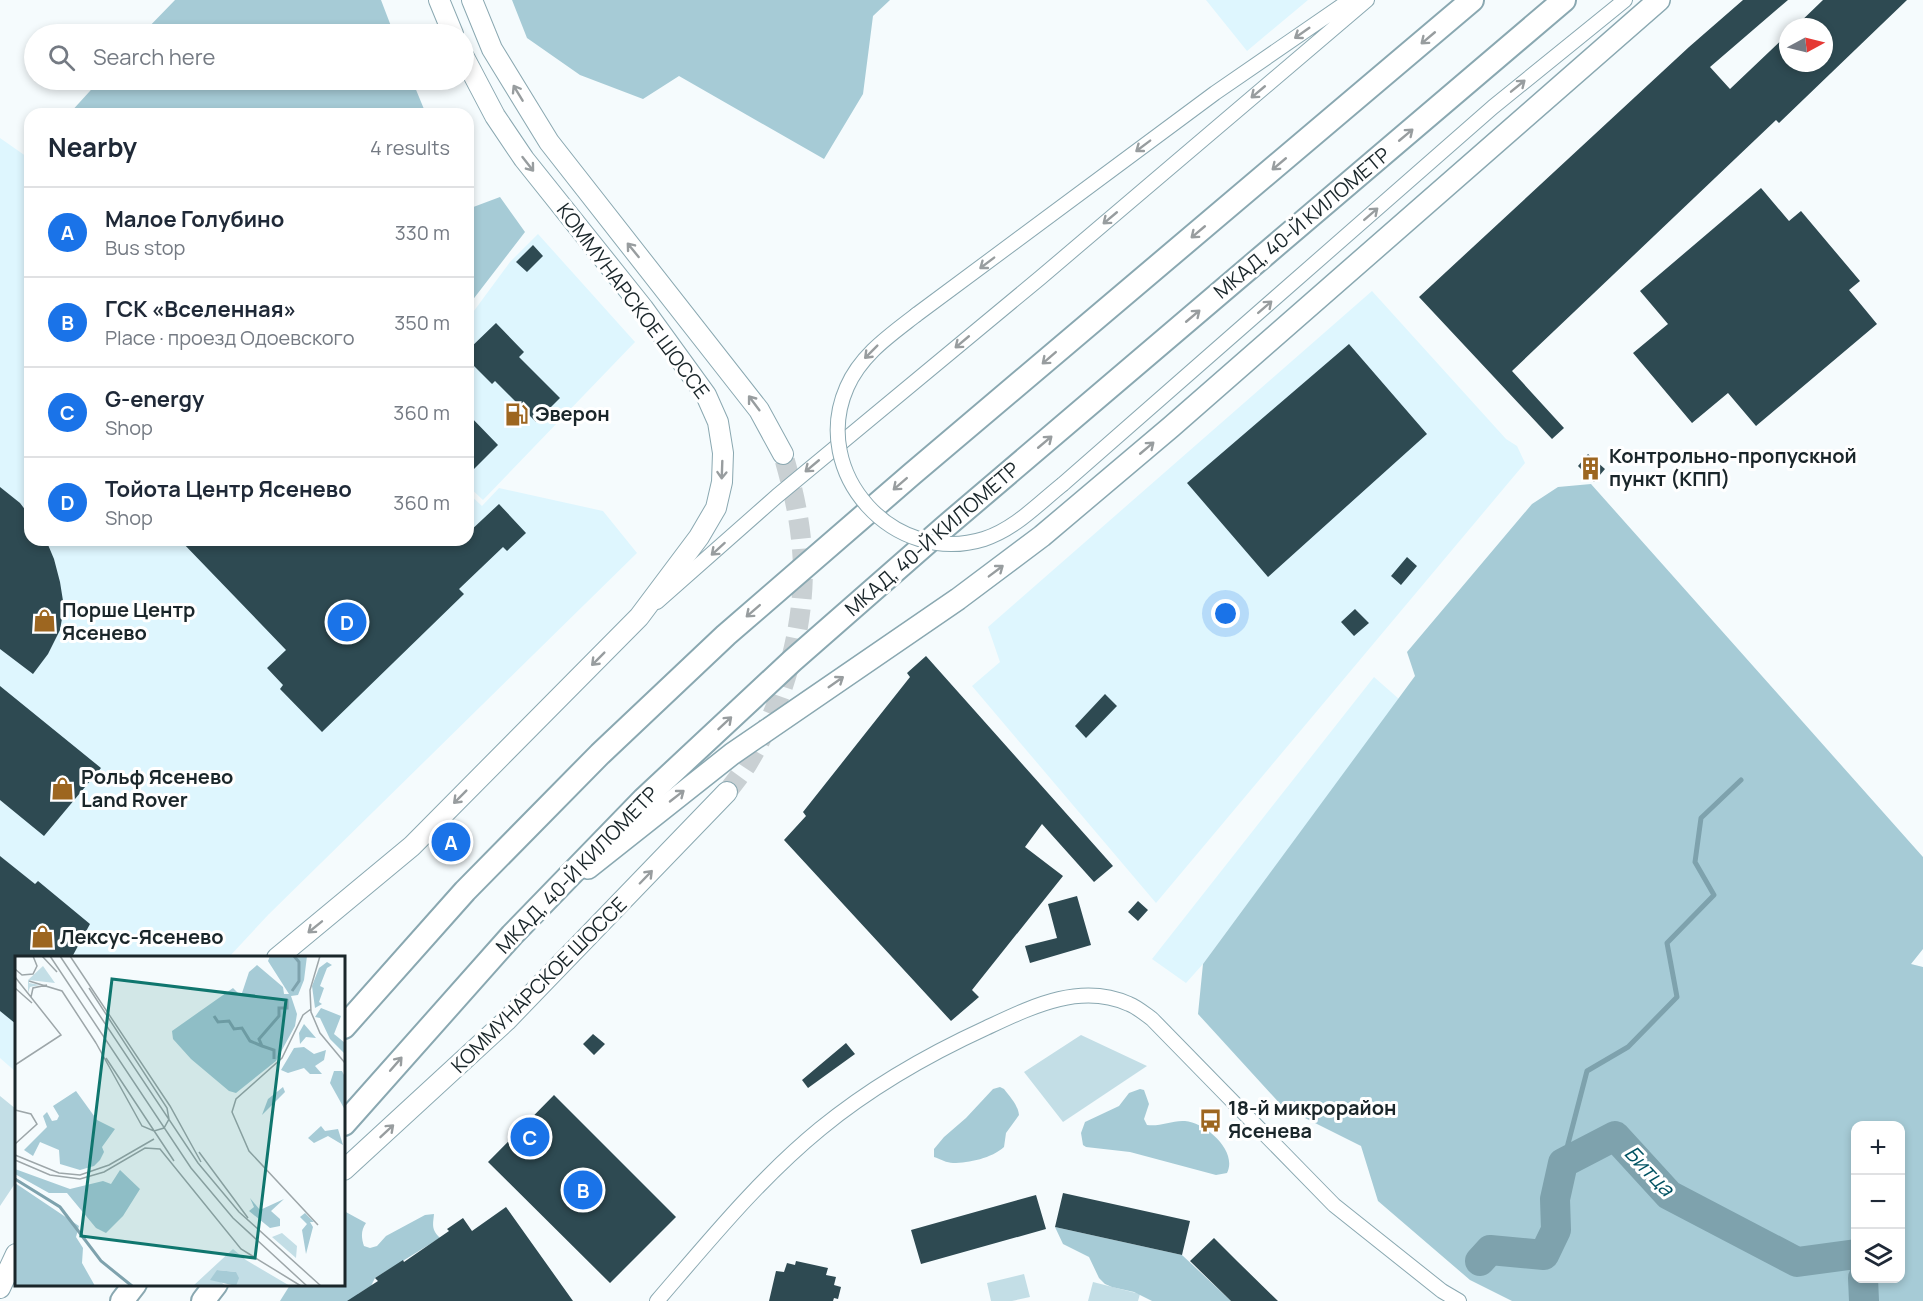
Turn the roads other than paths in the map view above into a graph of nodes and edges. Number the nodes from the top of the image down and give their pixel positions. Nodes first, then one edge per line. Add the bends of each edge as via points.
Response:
1 (439, 0) edge
2 (472, 0) edge
3 (1350, 0) edge
4 (1367, 0) edge
5 (1472, 0) edge
6 (1564, 0) edge
7 (1625, 0) edge
8 (1659, 0) edge
9 (449, 24) edge
10 (474, 76) edge
11 (783, 454) tunnel mouth
12 (639, 617) junction
13 (727, 792) tunnel mouth
14 (534, 912) junction
15 (278, 956) edge
16 (345, 1027) edge
17 (345, 1123) edge
18 (345, 1169) edge
19 (15, 1256) edge
20 (133, 1286) edge
21 (214, 1286) edge
22 (0, 1288) edge
23 (122, 1301) edge
24 (203, 1301) edge
25 (657, 1301) edge
26 (1459, 1301) edge

1 - 9 main road
11 -> 2 main road, КОММУНАРСКОЕ ШОССЕ via 759,410 549,142 492,49
3 -> 7 street, bridge via 1215,93 868,355 856,370 840,406 839,446 850,483 882,520 907,535 945,544 984,539 1019,521 1493,107
4 -> 12 street via 777,496
5 -> 16 highway via 726,634 465,891
14 -> 6 highway, МКАД, 40-Й КИЛОМЕТР via 644,799 792,661
14 -> 8 main road via 732,754 958,599 1042,536
10 -> 12 main road, КОММУНАРСКОЕ ШОССЕ via 524,159 686,365 718,422 723,453 716,508
12 -> 15 main road, КОММУНАРСКОЕ ШОССЕ via 412,846
18 -> 13 main road, КОММУНАРСКОЕ ШОССЕ via 506,1021
17 -> 14 highway, МКАД, 40-Й КИЛОМЕТР
19 - 22 main road
20 - 23 highway
21 - 24 highway
25 - 26 street via 748,1199 840,1113 939,1050 1029,1007 1080,996 1104,996 1130,1004 1152,1019 1334,1205

